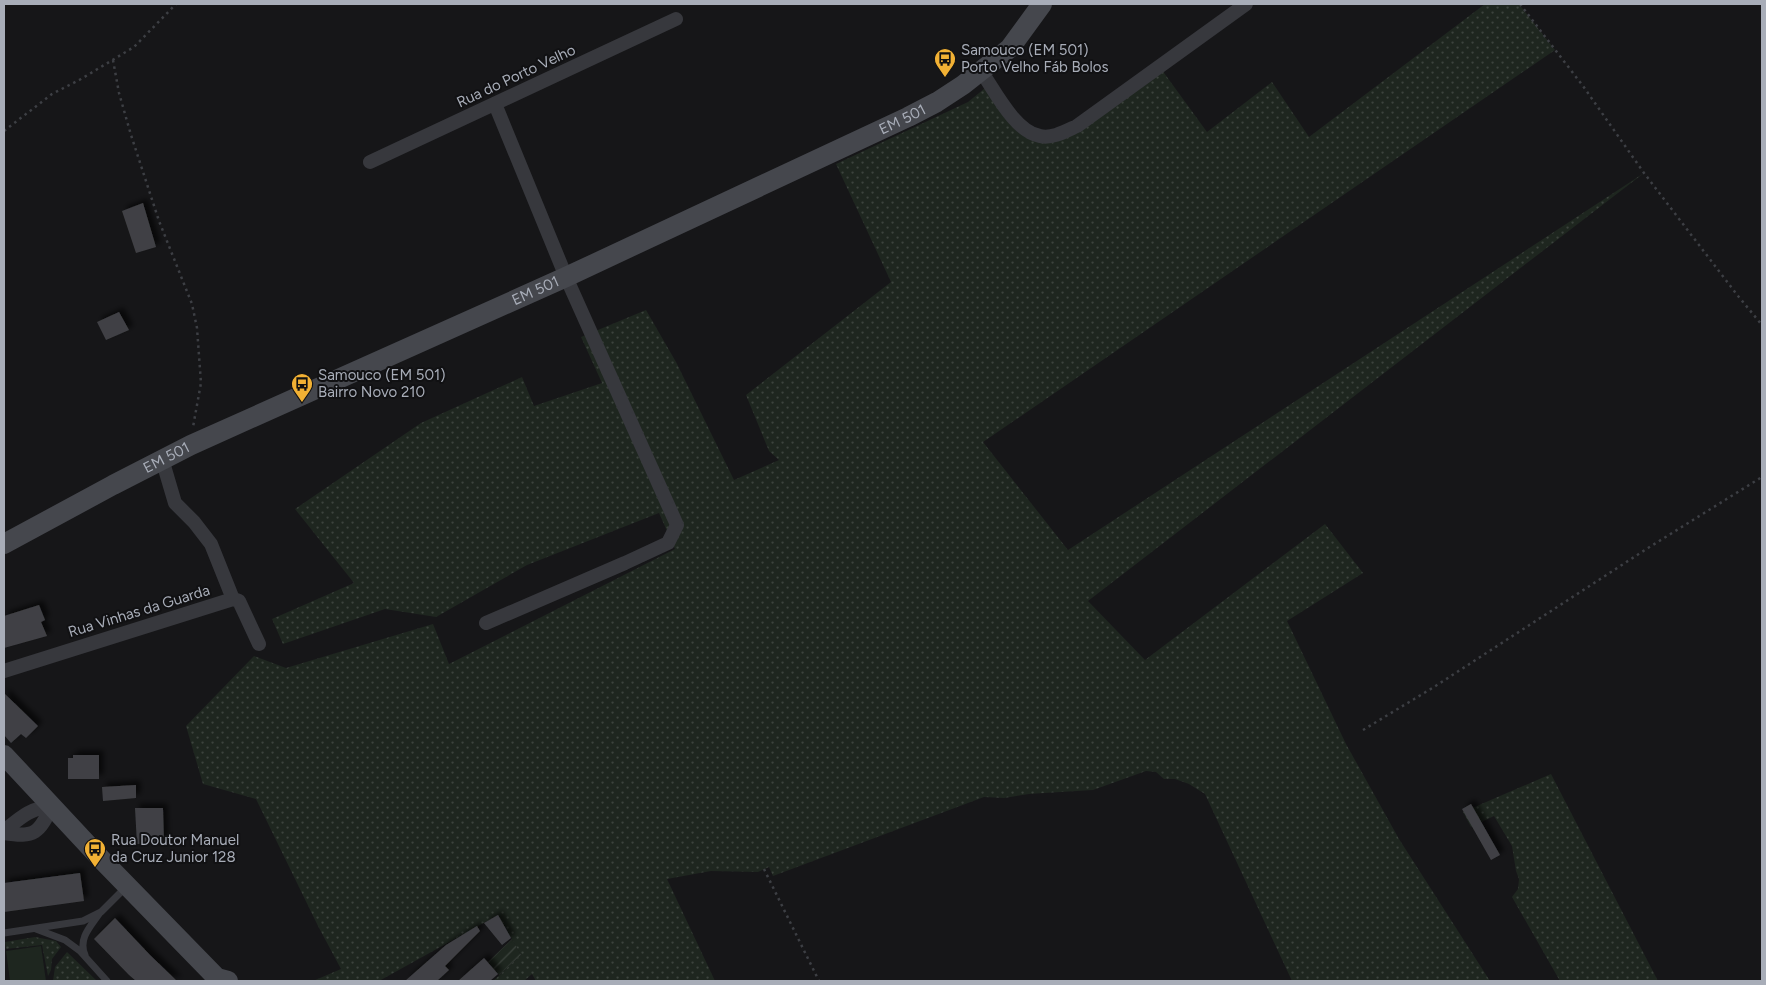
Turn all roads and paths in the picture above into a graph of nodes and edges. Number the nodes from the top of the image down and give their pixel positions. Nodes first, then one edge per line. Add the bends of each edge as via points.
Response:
1 (176, 4) edge
2 (1042, 4) edge
3 (1246, 4) edge
4 (1520, 4) edge
5 (676, 19) dead end
6 (113, 60) junction
7 (981, 71) junction
8 (495, 104) junction
9 (4, 131) edge
10 (370, 162) dead end
11 (566, 277) junction
12 (1762, 325) edge
13 (191, 445) junction
14 (162, 459) junction
15 (1762, 477) edge
16 (4, 544) edge
17 (233, 599) junction
18 (486, 623) dead end
19 (259, 644) dead end
20 (4, 671) edge
21 (1363, 730) dead end
22 (4, 756) edge
23 (52, 806) junction
24 (4, 832) edge
25 (764, 869) dead end
26 (127, 886) junction
27 (101, 912) junction
28 (34, 928) junction
29 (4, 933) edge
30 (88, 960) junction
31 (221, 980) edge
32 (107, 981) edge
33 (819, 981) edge

1 - 6 path via 134,46
2 - 7 main road, EM 501 / EM 501 via 1010,48
3 - 7 street via 1077,126 1060,134 1040,136 1024,130
4 - 12 path via 1644,173
5 - 8 street, Rua do Porto Velho
6 - 9 path via 52,94
6 - 13 path via 131,135 159,221 192,304 197,328 201,382
7 - 11 main road, EM 501 / EM 501 via 937,102 908,117
8 - 10 street, Rua do Porto Velho
8 - 11 street
11 - 13 main road, EM 501 / EM 501
11 - 18 street via 677,524 668,543
13 - 14 main road, EM 501 / EM 501
14 - 16 main road, EM 501 / EM 501
14 - 17 street via 175,502 211,544
15 - 21 path
17 - 19 street, Rua Vinhas da Guarda via 239,601
17 - 20 street, Rua Vinhas da Guarda
22 - 23 main road
23 - 24 street via 29,812
23 - 24 street via 42,826 35,832 20,835
23 - 26 main road
25 - 33 path
26 - 27 lane
26 - 31 main road
27 - 28 lane via 83,921
27 - 30 lane via 84,936 82,945
28 - 29 lane
28 - 30 lane via 65,940
30 - 32 lane

